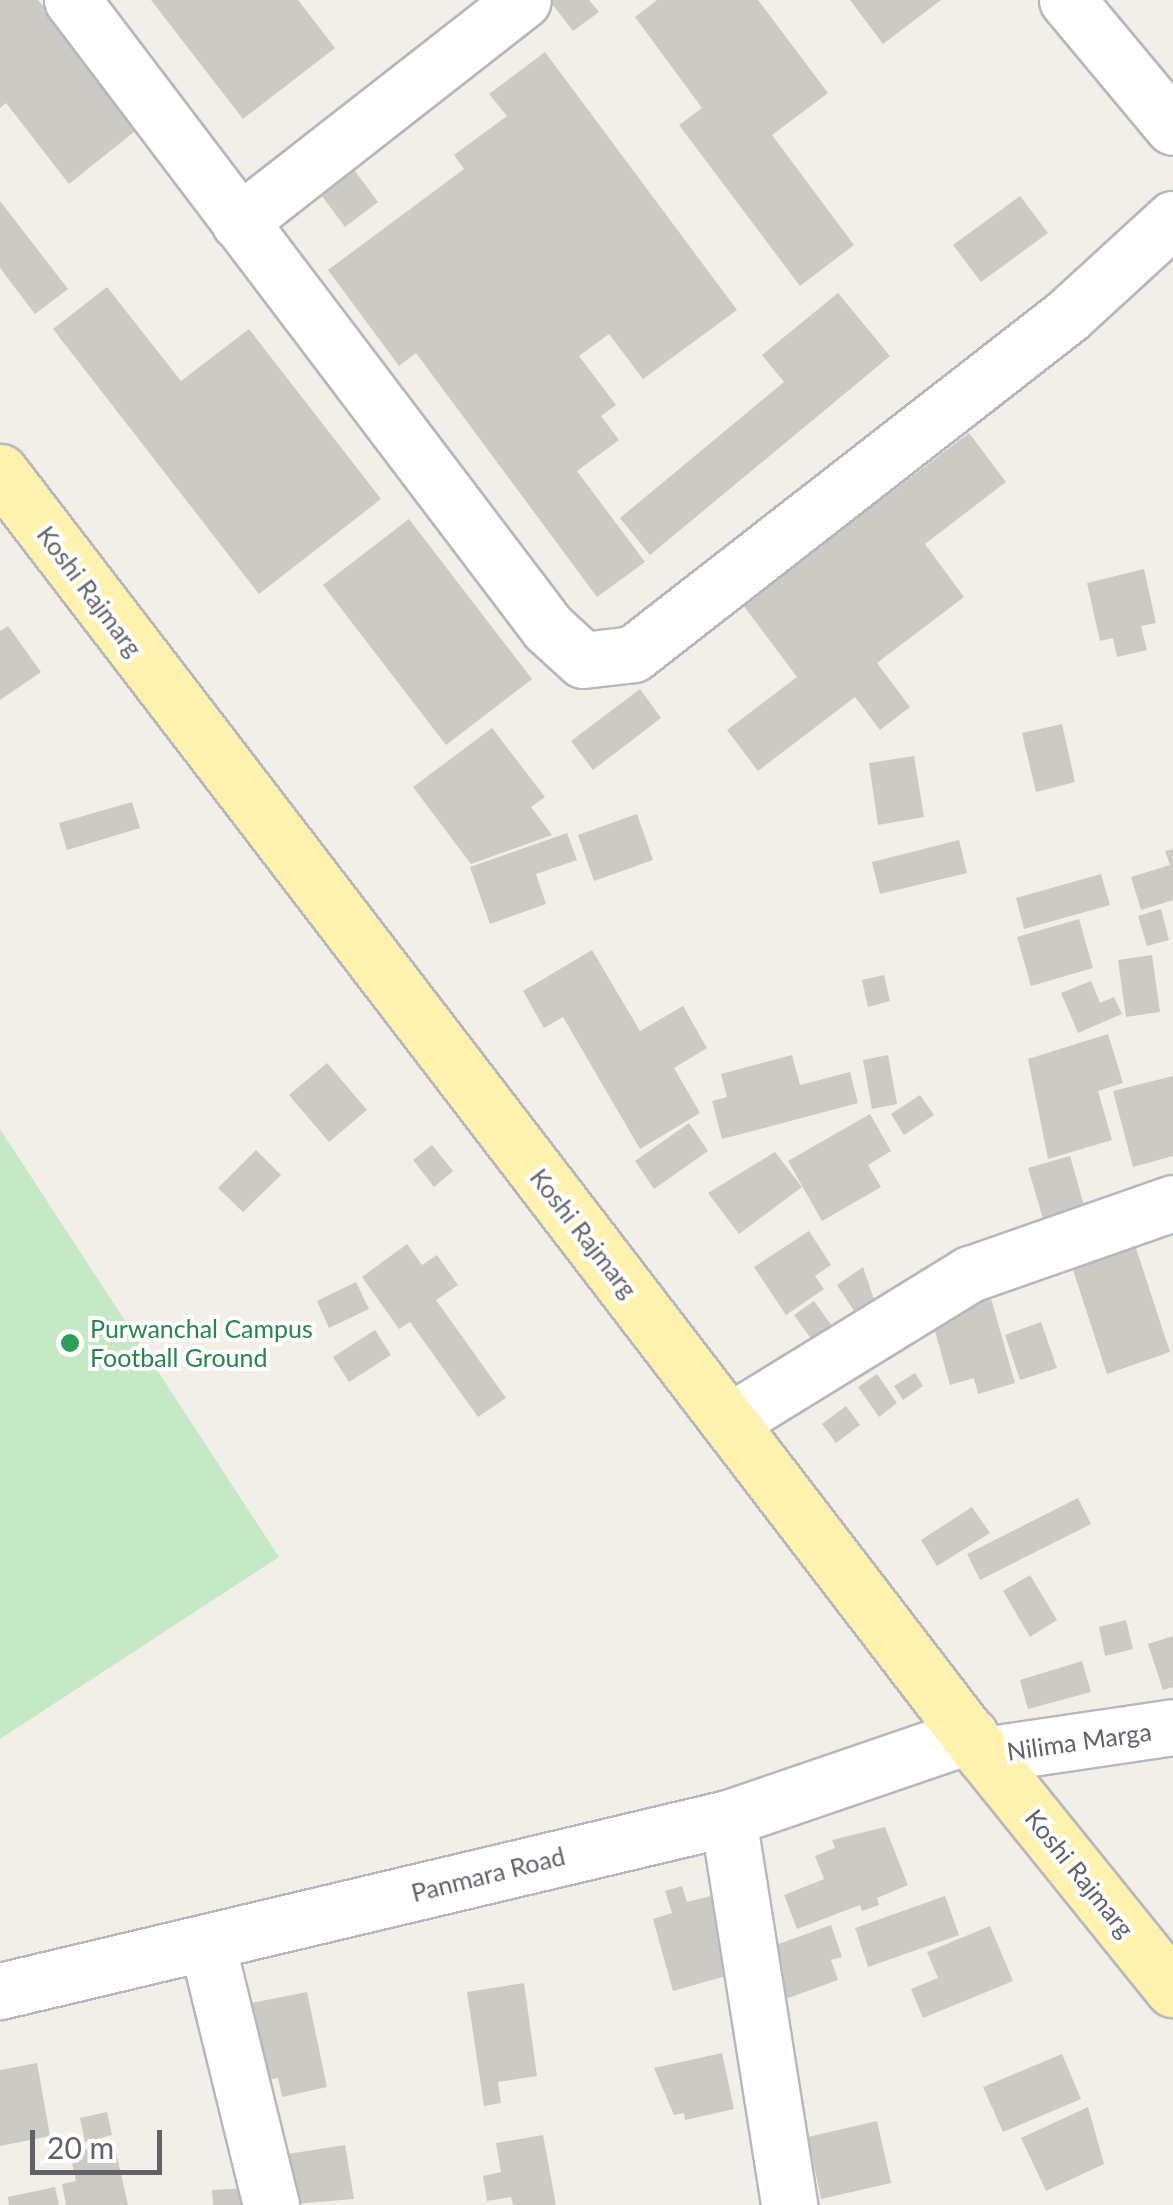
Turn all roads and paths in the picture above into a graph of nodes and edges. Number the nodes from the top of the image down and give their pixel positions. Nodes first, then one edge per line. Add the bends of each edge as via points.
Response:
1 (72, 0) edge
2 (522, 0) edge
3 (1067, 0) edge
4 (1173, 127) edge
5 (1173, 219) edge
6 (239, 222) junction
7 (0, 472) edge
8 (1167, 1221) edge
9 (729, 1422) junction
10 (1173, 1727) edge
11 (978, 1745) junction
12 (728, 1818) junction
13 (207, 1944) junction
14 (1173, 1990) edge
15 (0, 1991) edge
16 (271, 2205) edge
17 (789, 2205) edge

1 - 6 street
2 - 6 street
3 - 4 street
5 - 6 street via 1067,316 632,654 583,660 548,628
7 - 9 main road, Koshi Rajmarg
8 - 9 street via 970,1274
9 - 11 main road, Koshi Rajmarg
10 - 11 street, Nilima Marga
11 - 12 street, Panmara Road
11 - 14 main road, Koshi Rajmarg
12 - 13 street, Panmara Road
12 - 17 street
13 - 15 street, Panmara Road
13 - 16 street

